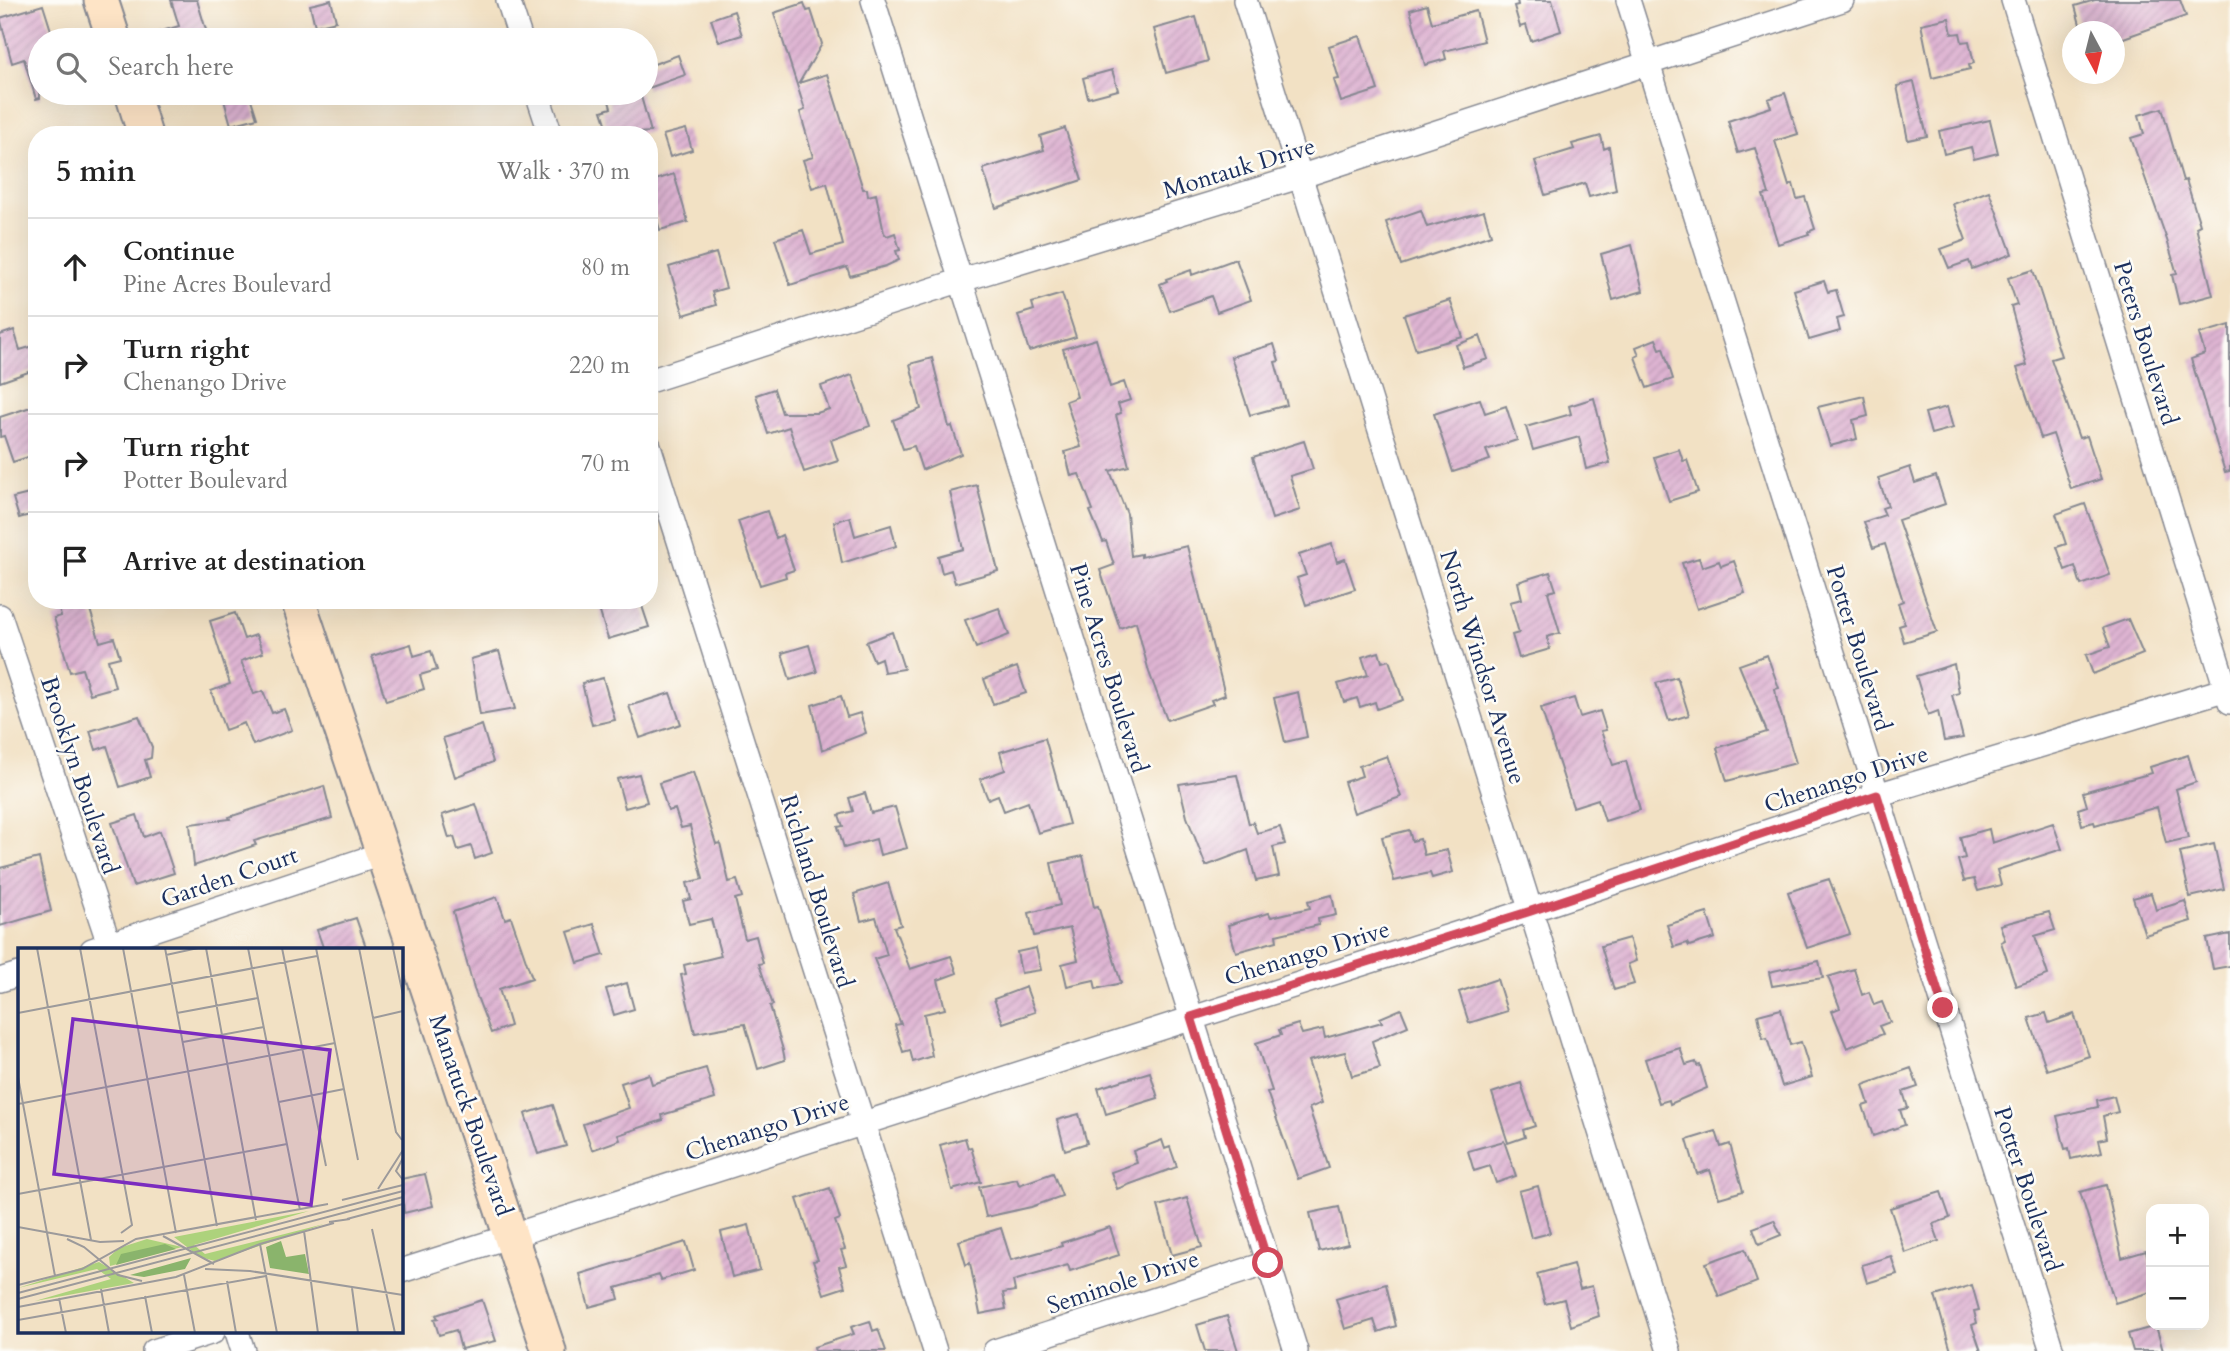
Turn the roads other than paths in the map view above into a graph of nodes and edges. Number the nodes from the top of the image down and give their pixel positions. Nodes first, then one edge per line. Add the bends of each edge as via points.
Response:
1 (101, 0) edge
2 (508, 0) edge
3 (873, 0) edge
4 (1245, 0) edge
5 (1628, 0) edge
6 (1842, 0) edge
7 (2013, 0) edge
8 (110, 28) edge
9 (517, 28) edge
10 (1649, 63) junction
11 (136, 105) edge
12 (541, 105) edge
13 (142, 126) edge
14 (548, 126) edge
15 (1302, 176) junction
16 (962, 280) junction
17 (658, 378) edge
18 (658, 475) edge
19 (301, 609) edge
20 (0, 616) edge
21 (2229, 693) edge
22 (1877, 795) junction
23 (384, 853) junction
24 (1531, 911) junction
25 (104, 948) edge
26 (18, 974) edge
27 (0, 980) edge
28 (1191, 1017) junction
29 (863, 1124) junction
30 (512, 1236) junction
31 (1268, 1263) junction
32 (402, 1271) edge
33 (206, 1334) edge
34 (238, 1334) edge
35 (153, 1351) edge
36 (243, 1351) edge
37 (550, 1351) edge
38 (935, 1351) edge
39 (995, 1351) edge
40 (1296, 1351) edge
41 (1669, 1351) edge
42 (2052, 1351) edge

1 - 8 street
2 - 9 street
3 - 16 street, Pine Acres Boulevard
4 - 15 street, North Windsor Avenue
5 - 10 street, Potter Boulevard
6 - 10 street, Montauk Drive
7 - 21 street, Peters Boulevard
10 - 15 street, Montauk Drive
10 - 22 street, Potter Boulevard
11 - 13 street
12 - 14 street
15 - 16 street, Montauk Drive
15 - 24 street, North Windsor Avenue
16 - 17 street, Montauk Drive
16 - 28 street, Pine Acres Boulevard
18 - 29 street, Richland Boulevard
19 - 23 street, Manatuck Boulevard
20 - 25 street, Brooklyn Boulevard
21 - 22 street, Chenango Drive
22 - 24 street, Chenango Drive
22 - 42 street, Potter Boulevard
23 - 25 street, Garden Court
23 - 30 street, Manatuck Boulevard
24 - 28 street, Chenango Drive
24 - 41 street, North Windsor Avenue
26 - 27 street
28 - 29 street, Chenango Drive
28 - 31 street, Pine Acres Boulevard
29 - 30 street, Chenango Drive
29 - 38 street, Richland Boulevard
30 - 32 street, Chenango Drive
30 - 37 street, Manatuck Boulevard
31 - 39 street, Seminole Drive
31 - 40 street, Pine Acres Boulevard
33 - 35 street
34 - 36 street

